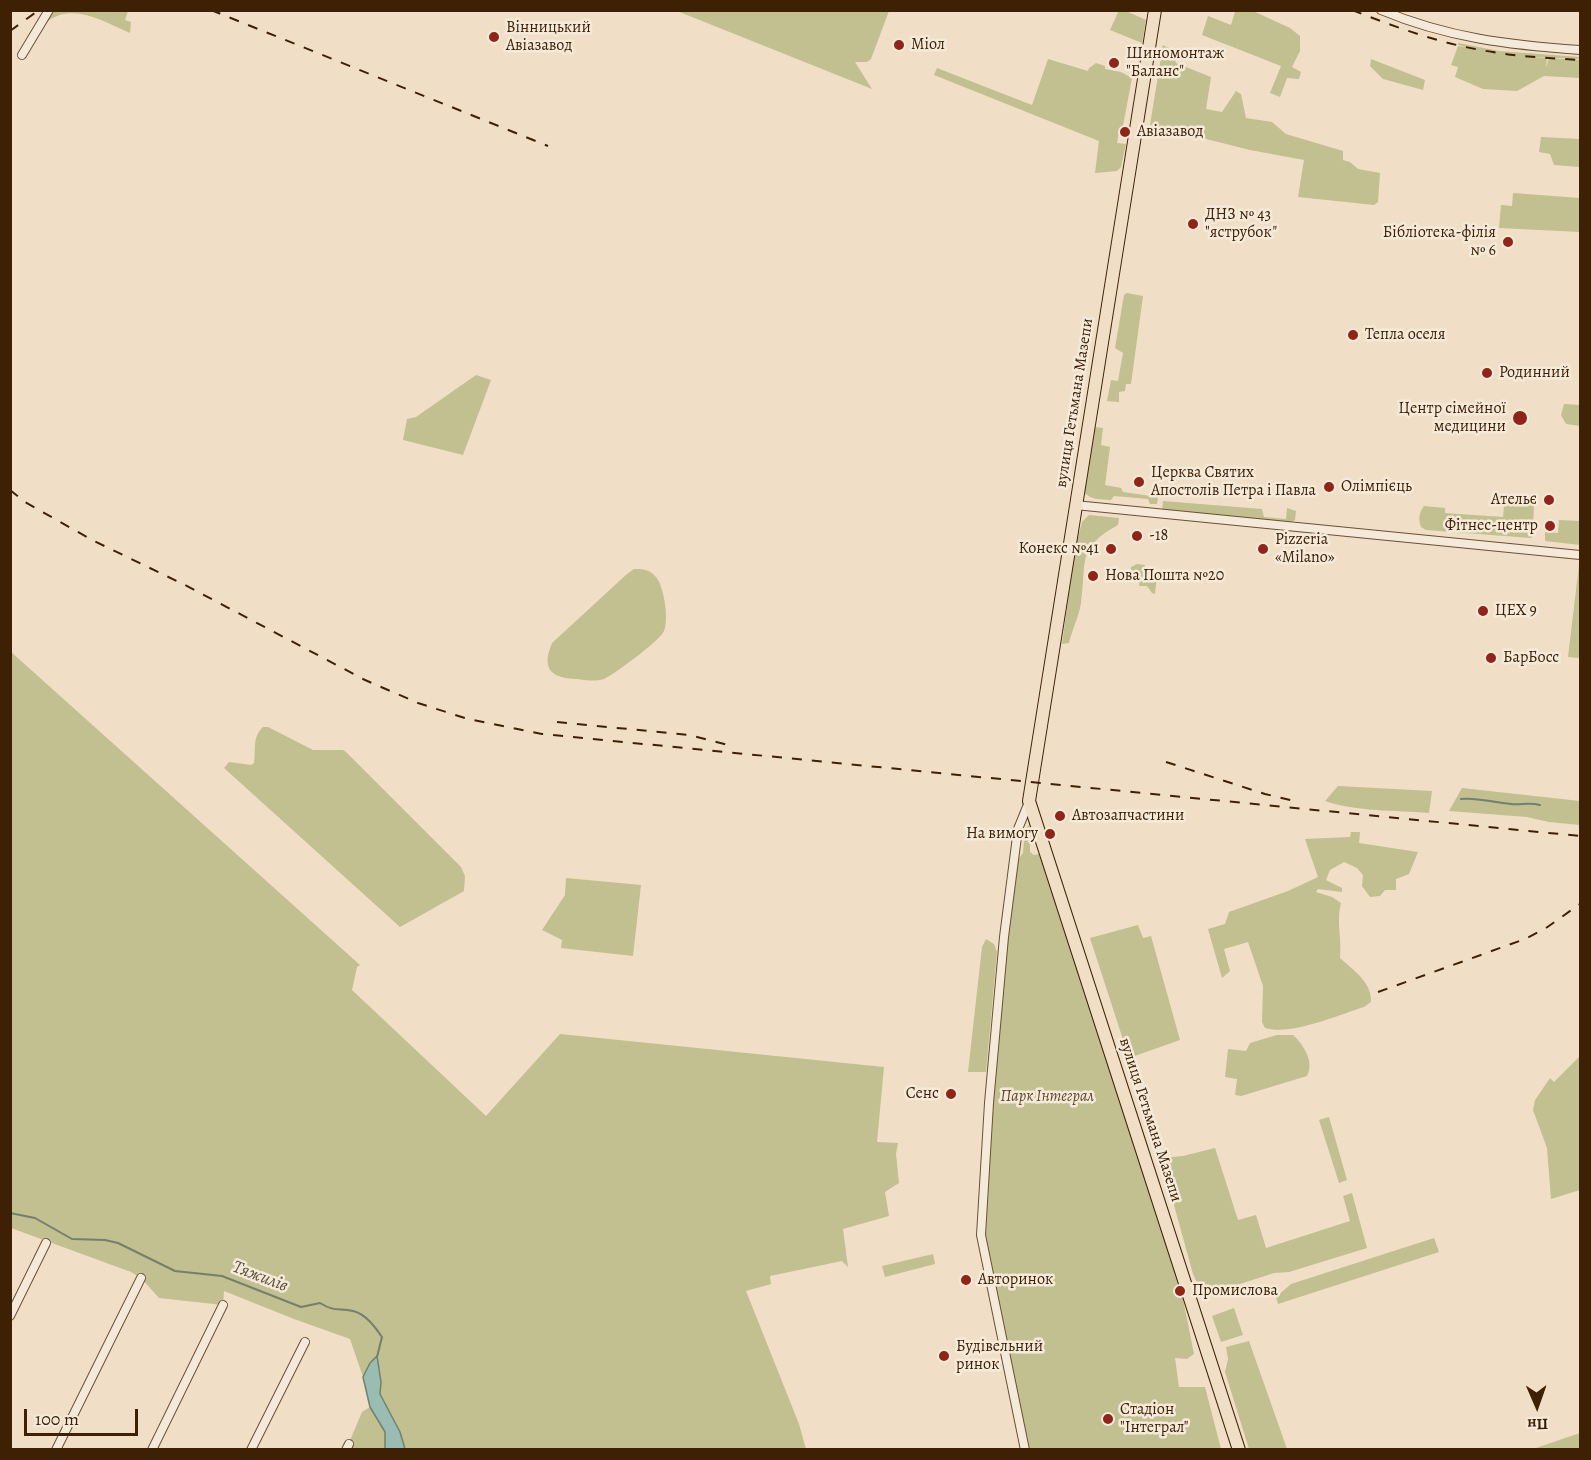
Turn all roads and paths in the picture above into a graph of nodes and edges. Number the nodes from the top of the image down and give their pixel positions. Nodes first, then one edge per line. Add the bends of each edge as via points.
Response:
1 (49, 10) edge
2 (1155, 10) edge
3 (1381, 10) edge
4 (1581, 50) edge
5 (22, 55) dead end
6 (1076, 505) junction
7 (1581, 555) edge
8 (1029, 801) junction
9 (46, 1243) dead end
10 (141, 1278) dead end
11 (223, 1305) dead end
12 (10, 1316) edge
13 (304, 1342) dead end
14 (56, 1449) edge
15 (152, 1449) edge
16 (251, 1449) edge
17 (1025, 1449) edge
18 (1239, 1449) edge

1 - 5 street
2 - 6 main road, вулиця Гетьмана Мазепи
3 - 4 street via 1446,33 1495,43
6 - 7 street
6 - 8 main road, вулиця Гетьмана Мазепи
8 - 17 street, вулиця Гетьмана Мазепи via 1018,829 1004,937 988,1103 981,1235
8 - 18 main road, вулиця Гетьмана Мазепи
9 - 12 street
10 - 14 street
11 - 15 street
13 - 16 street

